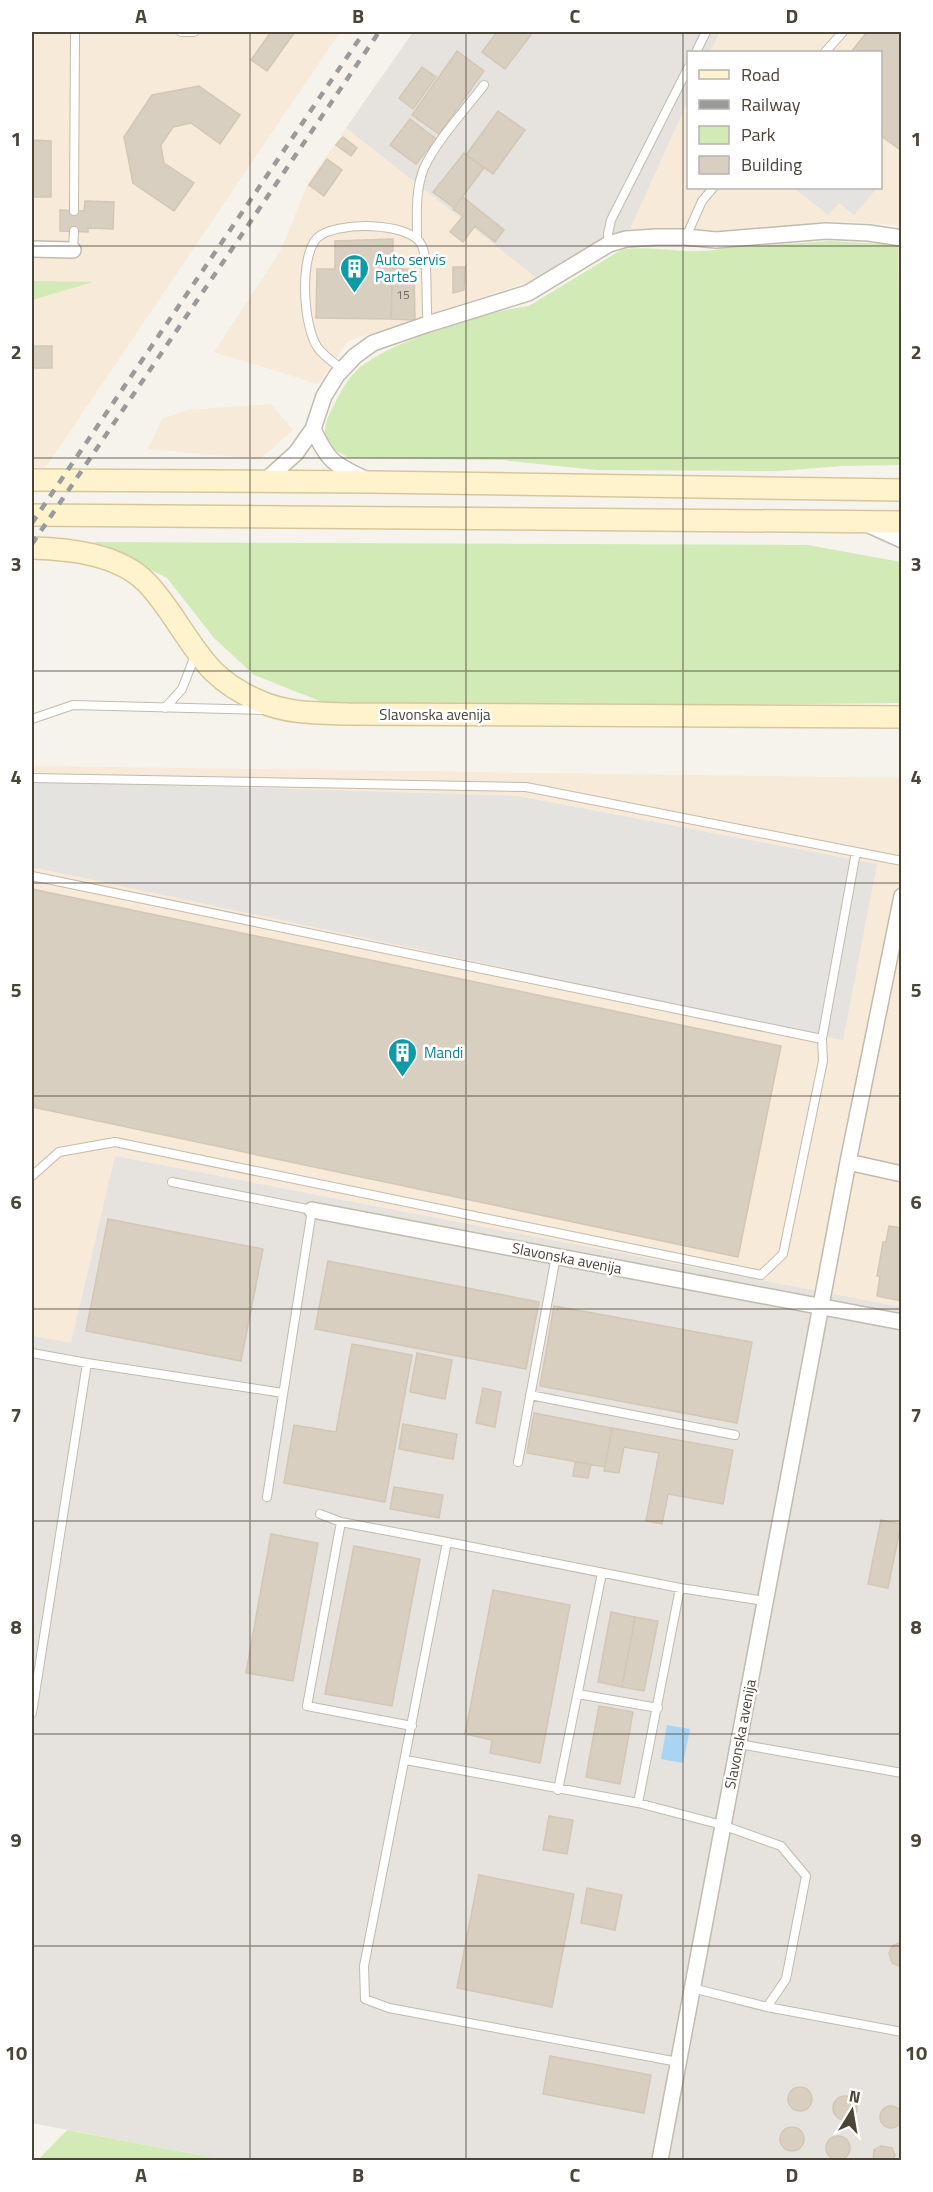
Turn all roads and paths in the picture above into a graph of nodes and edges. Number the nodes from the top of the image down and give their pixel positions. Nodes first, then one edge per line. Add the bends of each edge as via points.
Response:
1 (75, 32) edge
2 (181, 32) edge
3 (194, 32) edge
4 (706, 32) edge
5 (843, 32) edge
6 (696, 51) edge
7 (826, 51) edge
8 (687, 70) edge
9 (484, 85) dead end
10 (712, 189) edge
11 (74, 211) dead end
12 (74, 231) dead end
13 (686, 237) junction
14 (417, 238) junction
15 (902, 238) edge
16 (609, 244) junction
17 (32, 249) edge
18 (73, 250) joint
19 (428, 324) junction
20 (342, 369) junction
21 (312, 429) junction
22 (32, 480) edge
23 (265, 482) junction
24 (372, 482) junction
25 (902, 490) edge
26 (32, 514) edge
27 (863, 522) junction
28 (902, 522) edge
29 (902, 540) edge
30 (32, 548) edge
31 (197, 649) junction
32 (165, 708) junction
33 (289, 710) junction
34 (902, 717) edge
35 (32, 719) edge
36 (32, 778) edge
37 (856, 852) junction
38 (902, 861) edge
39 (32, 876) edge
40 (902, 896) edge
41 (822, 1039) junction
42 (848, 1162) junction
43 (902, 1174) edge
44 (32, 1176) edge
45 (172, 1182) dead end
46 (312, 1210) junction
47 (556, 1256) junction
48 (821, 1307) junction
49 (902, 1322) edge
50 (32, 1353) edge
51 (87, 1363) junction
52 (283, 1393) junction
53 (530, 1395) junction
54 (735, 1435) dead end
55 (518, 1462) dead end
56 (267, 1497) dead end
57 (320, 1514) dead end
58 (341, 1522) junction
59 (447, 1542) junction
60 (602, 1573) junction
61 (680, 1588) junction
62 (765, 1601) junction
63 (578, 1694) junction
64 (658, 1708) junction
65 (32, 1713) edge
66 (412, 1726) junction
67 (739, 1744) junction
68 (406, 1760) junction
69 (902, 1773) edge
70 (558, 1790) junction
71 (638, 1803) junction
72 (722, 1825) junction
73 (692, 1988) junction
74 (767, 2007) junction
75 (902, 2032) edge
76 (678, 2062) junction
77 (660, 2160) edge

1 - 11 lane
2 - 3 lane
4 - 6 lane
5 - 7 lane
8 - 16 lane via 611,220
9 - 14 lane via 423,169 417,200
10 - 13 lane via 702,201
12 - 18 lane
13 - 15 street via 716,240 826,231
13 - 16 street via 626,239
14 - 19 lane via 425,255
14 - 20 lane via 383,227 337,228 318,237 309,252 306,312 310,333 318,348
16 - 19 street via 528,293
17 - 18 street
19 - 20 street via 373,343
20 - 21 street via 324,396
21 - 23 street via 296,453
21 - 24 street via 323,452 338,466
22 - 23 main road
23 - 24 main road
24 - 25 main road
26 - 27 main road
27 - 28 main road
27 - 29 street
30 - 31 main road, Slavonska avenija via 76,551 124,567 146,582
31 - 32 lane via 182,689
31 - 33 main road, Slavonska avenija via 214,671 238,690 260,702
32 - 33 lane
32 - 35 lane via 73,705
33 - 34 main road, Slavonska avenija via 349,714
36 - 37 lane via 526,787
37 - 38 lane
37 - 41 lane
39 - 41 lane
40 - 42 street, Slavonska avenija
41 - 44 lane via 823,1061 783,1254 761,1275 115,1142 58,1152
42 - 43 street
42 - 48 street, Slavonska avenija
45 - 46 lane
46 - 47 street, Slavonska avenija
46 - 52 lane
47 - 48 street, Slavonska avenija
47 - 53 lane
48 - 49 street, Slavonska avenija
48 - 62 street, Slavonska avenija
50 - 51 lane
51 - 52 lane
51 - 65 lane
52 - 56 lane
53 - 54 lane
53 - 55 lane
57 - 58 lane
58 - 59 lane
58 - 66 lane via 307,1706
59 - 60 lane
59 - 66 lane
60 - 61 lane
60 - 63 lane
61 - 62 lane
61 - 64 lane
62 - 67 street, Slavonska avenija
63 - 64 lane
63 - 70 lane
64 - 71 lane
66 - 68 lane
67 - 69 lane
67 - 72 street, Slavonska avenija
68 - 70 lane
68 - 76 lane via 364,1966 365,1999 389,2008
70 - 71 lane
71 - 72 lane
72 - 73 street, Slavonska avenija
72 - 74 lane via 781,1846 806,1876 786,1979
73 - 74 lane
73 - 76 street, Slavonska avenija
74 - 75 lane
76 - 77 street, Slavonska avenija

